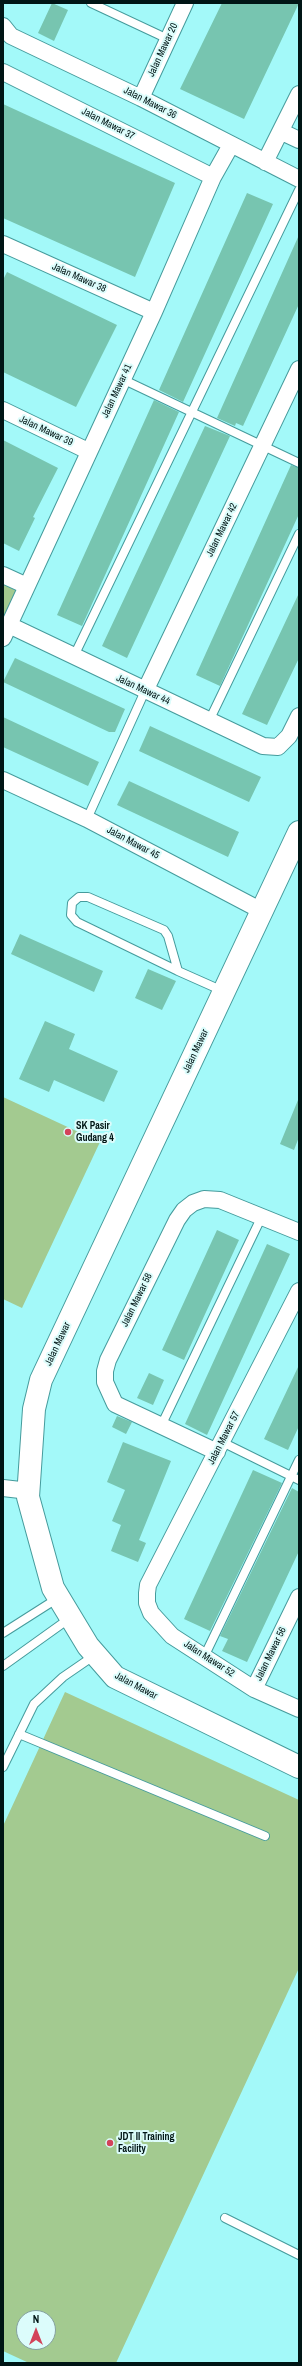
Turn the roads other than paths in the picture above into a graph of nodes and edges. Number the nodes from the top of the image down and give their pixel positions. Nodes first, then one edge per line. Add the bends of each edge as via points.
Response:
1 (91, 3) edge
2 (185, 3) edge
3 (3, 26) edge
4 (168, 39) junction
5 (3, 72) edge
6 (299, 94) edge
7 (141, 98) junction
8 (282, 132) junction
9 (299, 140) edge
10 (231, 145) junction
11 (265, 162) junction
12 (213, 177) junction
13 (299, 179) edge
14 (299, 190) edge
15 (3, 244) edge
16 (154, 312) junction
17 (299, 369) edge
18 (122, 378) junction
19 (3, 410) edge
20 (192, 412) junction
21 (262, 445) junction
22 (88, 451) junction
23 (299, 463) edge
24 (299, 534) edge
25 (3, 575) edge
26 (26, 586) junction
27 (6, 631) edge
28 (74, 656) junction
29 (145, 691) junction
30 (299, 716) edge
31 (209, 721) junction
32 (3, 780) edge
33 (87, 819) junction
34 (299, 832) edge
35 (262, 911) junction
36 (178, 971) junction
37 (224, 991) junction
38 (262, 1216) junction
39 (299, 1232) edge
40 (299, 1291) edge
41 (161, 1426) junction
42 (219, 1447) junction
43 (299, 1460) edge
44 (295, 1478) edge
45 (3, 1488) edge
46 (29, 1491) junction
47 (148, 1585) joint
48 (299, 1597) edge
49 (58, 1598) junction
50 (70, 1618) junction
51 (3, 1633) edge
52 (95, 1655) junction
53 (204, 1657) junction
54 (3, 1666) edge
55 (254, 1689) junction
56 (299, 1709) edge
57 (18, 1734) junction
58 (3, 1767) edge
59 (299, 1767) edge
60 (266, 1836) dead end
61 (225, 2218) dead end
62 (299, 2255) edge

1 - 4 lane
2 - 4 street, Jalan Mawar 20
3 - 7 street, Jalan Mawar 36 via 11,36
4 - 7 street, Jalan Mawar 20
5 - 12 street, Jalan Mawar 37
6 - 8 street
7 - 10 street, Jalan Mawar 36
8 - 9 street
8 - 11 street
10 - 11 street, Jalan Mawar 36
10 - 12 street, Jalan Mawar 41
11 - 13 street, Jalan Mawar 36
12 - 16 street, Jalan Mawar 41
14 - 20 lane
15 - 16 street, Jalan Mawar 38
16 - 18 street, Jalan Mawar 41
17 - 21 street, Jalan Mawar 42
18 - 20 lane
18 - 22 street, Jalan Mawar 41
19 - 22 street, Jalan Mawar 39
20 - 21 lane
20 - 28 lane
21 - 23 lane
21 - 29 street, Jalan Mawar 42
22 - 26 street, Jalan Mawar 41
24 - 31 lane
25 - 26 street
26 - 27 street, Jalan Mawar 41
27 - 28 street, Jalan Mawar 44
28 - 29 street, Jalan Mawar 44
29 - 31 street, Jalan Mawar 44
29 - 33 lane
30 - 31 street, Jalan Mawar 44 via 289,736 278,747 263,746
32 - 33 street, Jalan Mawar 45
33 - 35 street, Jalan Mawar 45
34 - 35 street, Jalan Mawar
35 - 37 street, Jalan Mawar
36 - 36 lane via 77,922 70,915 72,903 79,897 88,897 164,930
36 - 37 lane
37 - 46 street, Jalan Mawar via 41,1380 34,1409
38 - 39 street, Jalan Mawar 58
38 - 41 lane
38 - 41 street, Jalan Mawar 58 via 220,1200 204,1199 184,1210 108,1360 105,1382 114,1404
40 - 42 street, Jalan Mawar 57
41 - 42 street, Jalan Mawar 58
42 - 44 lane
42 - 47 street, Jalan Mawar 57
43 - 44 lane
44 - 53 lane
45 - 46 street
46 - 49 street, Jalan Mawar via 28,1497 40,1547
47 - 53 street, Jalan Mawar 52 via 147,1603 157,1622 172,1636
48 - 55 street, Jalan Mawar 56
49 - 50 street, Jalan Mawar
49 - 51 lane
50 - 52 street, Jalan Mawar
50 - 54 lane
52 - 57 lane via 42,1695
52 - 59 street, Jalan Mawar via 115,1677
53 - 55 street, Jalan Mawar 52
55 - 56 street, Jalan Mawar 52
57 - 58 lane
57 - 60 lane
61 - 62 lane

